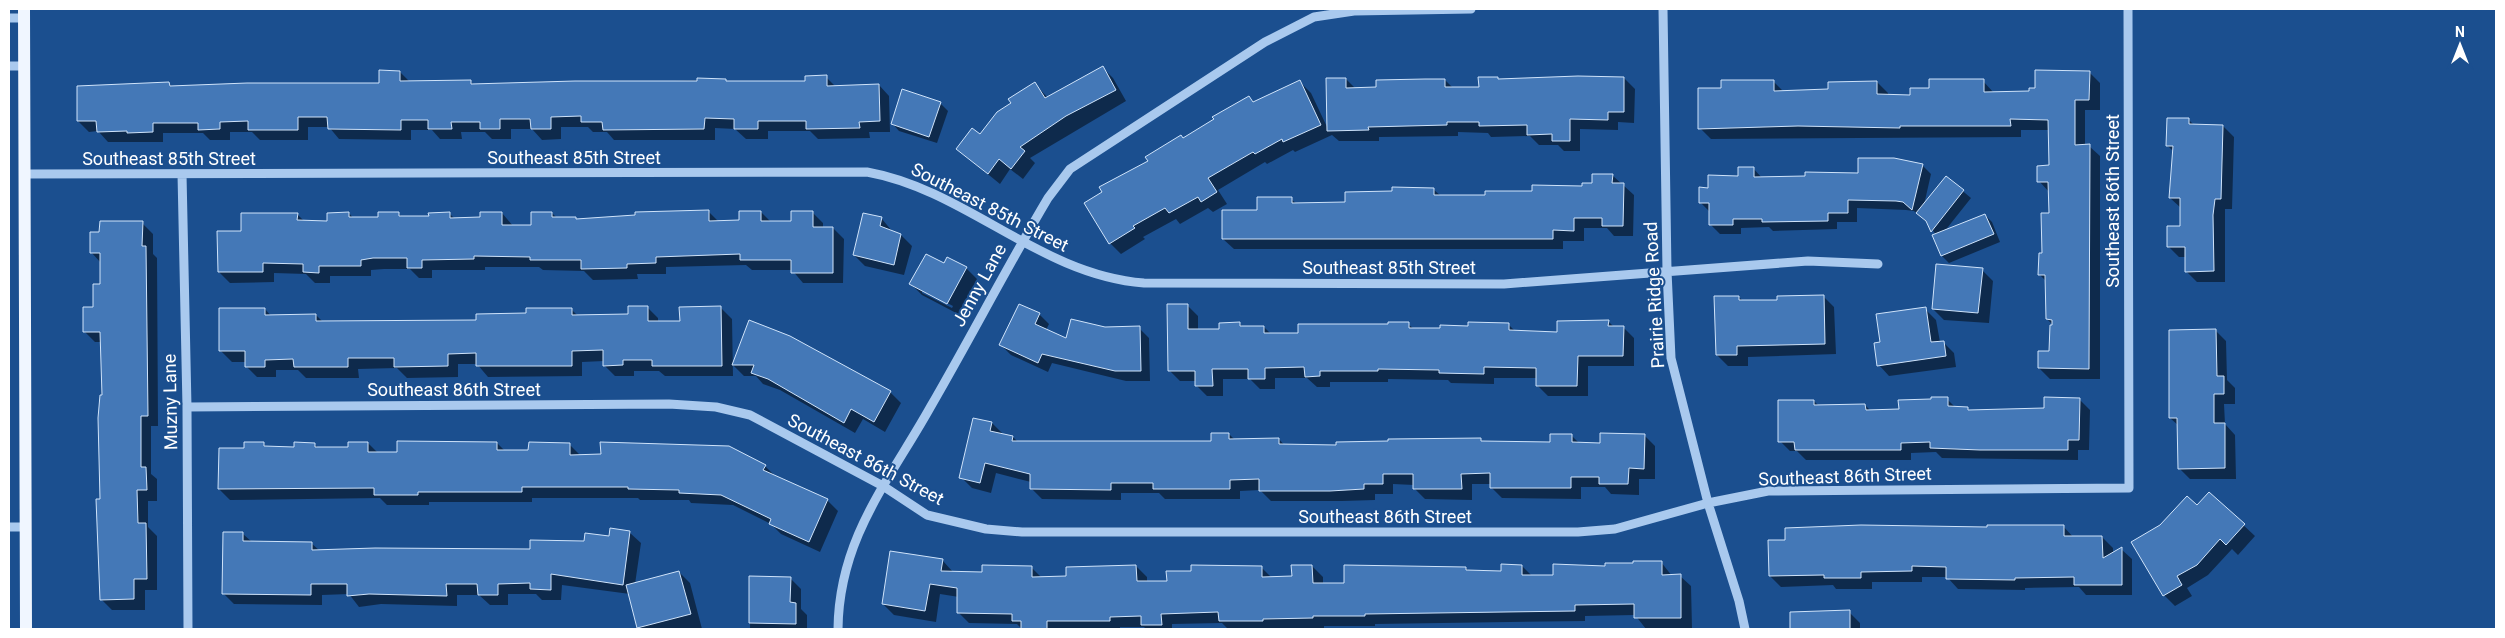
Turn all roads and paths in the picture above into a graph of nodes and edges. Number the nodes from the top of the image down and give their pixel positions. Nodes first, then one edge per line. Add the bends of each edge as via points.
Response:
1 (1471, 9) edge
2 (1663, 9) edge
3 (2128, 9) edge
4 (24, 13) edge
5 (9, 18) edge
6 (9, 66) edge
7 (24, 66) junction
8 (24, 174) junction
9 (182, 174) junction
10 (1022, 242) junction
11 (1878, 264) dead end
12 (1666, 271) junction
13 (187, 407) junction
14 (883, 486) junction
15 (1708, 503) junction
16 (9, 527) edge
17 (25, 527) junction
18 (26, 629) edge
19 (188, 629) edge
20 (838, 629) edge
21 (1745, 629) edge

1 - 10 street, Jenny Lane via 1354,11 1314,17 1265,42 1070,169
2 - 12 street, Prairie Ridge Road
3 - 15 street, Southeast 86th Street via 2129,488 1778,491
4 - 5 street
4 - 7 main road
6 - 7 street
7 - 8 main road
8 - 9 street, Southeast 85th Street
8 - 17 main road
9 - 10 street, Southeast 85th Street via 867,172 919,186
9 - 13 street, Muzny Lane
10 - 12 street, Southeast 85th Street via 1061,263 1101,277 1144,283 1504,284
10 - 14 street, Jenny Lane via 931,407
11 - 12 street, Southeast 85th Street via 1808,261
12 - 15 street, Prairie Ridge Road via 1671,358
13 - 14 street, Southeast 86th Street via 659,404 716,407 750,415
13 - 19 street, Muzny Lane
14 - 15 street, Southeast 86th Street via 927,515 986,530 1022,532 1578,532 1615,529
14 - 20 street, Jenny Lane via 865,517 846,564 840,590
15 - 21 street, Prairie Ridge Road
16 - 17 street
17 - 18 main road

